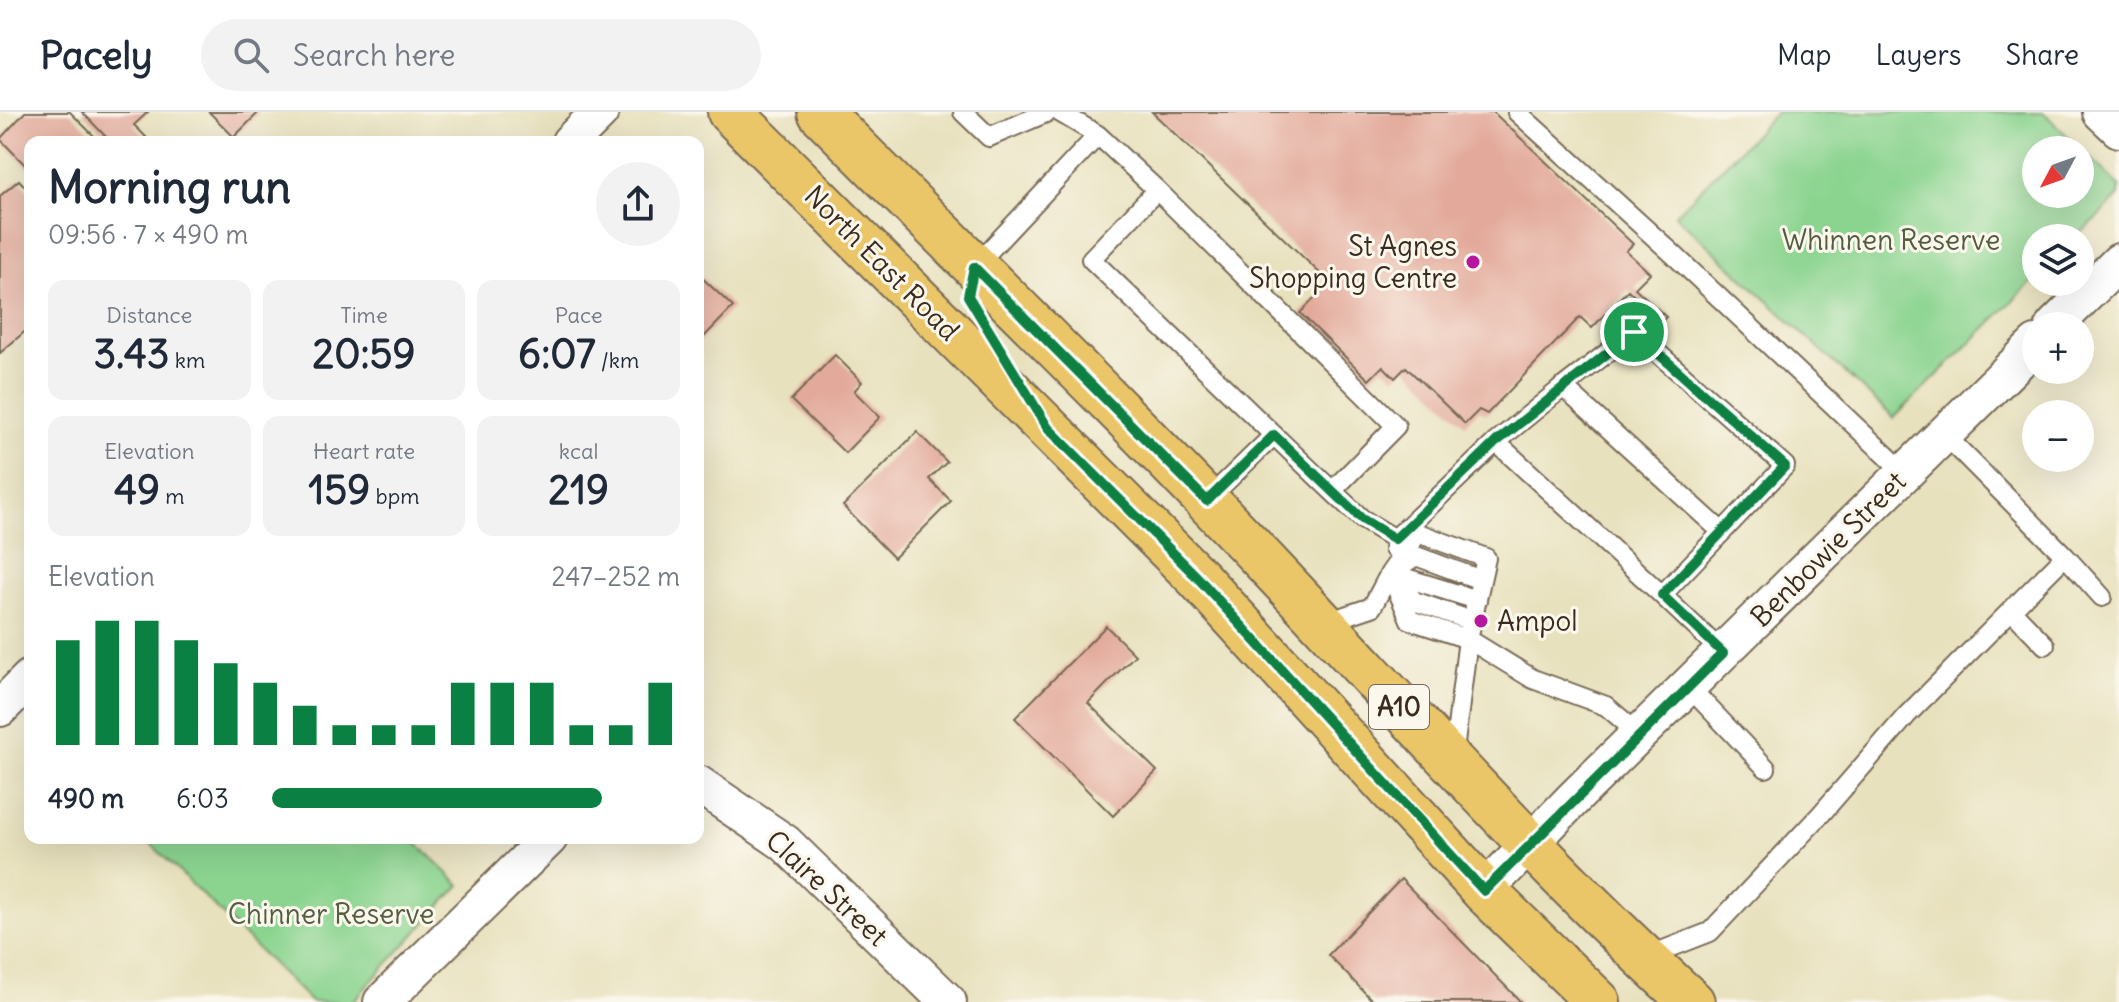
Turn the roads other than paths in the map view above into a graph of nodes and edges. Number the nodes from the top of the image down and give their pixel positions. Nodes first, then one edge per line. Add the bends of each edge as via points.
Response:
1 (600, 112) edge
2 (730, 112) edge
3 (820, 112) edge
4 (963, 112) edge
5 (1048, 112) edge
6 (1059, 112) edge
7 (1517, 112) edge
8 (2101, 112) edge
9 (2119, 129) edge
10 (1098, 135) junction
11 (576, 136) edge
12 (1157, 190) junction
13 (2119, 262) edge
14 (974, 267) junction
15 (2068, 312) edge
16 (2022, 358) edge
17 (1563, 387) junction
18 (1048, 428) junction
19 (1944, 434) junction
20 (1274, 435) junction
21 (1496, 442) junction
22 (1905, 473) junction
23 (1332, 491) junction
24 (1207, 501) junction
25 (1722, 532) junction
26 (1395, 539) junction
27 (2065, 556) junction
28 (1390, 573) junction
29 (1481, 580) junction
30 (1662, 595) junction
31 (2102, 597) dead end
32 (1477, 600) junction
33 (2011, 610) junction
34 (1322, 624) junction
35 (1470, 630) junction
36 (2045, 645) dead end
37 (1723, 653) junction
38 (24, 684) edge
39 (1689, 687) junction
40 (0, 708) edge
41 (1640, 735) junction
42 (1452, 763) junction
43 (1766, 768) dead end
44 (704, 788) edge
45 (1531, 843) junction
46 (543, 844) edge
47 (1484, 891) junction
48 (1643, 958) junction
49 (382, 1002) edge
50 (948, 1002) edge
51 (1598, 1002) edge
52 (1692, 1002) edge

1 - 11 street
2 - 18 main road, North East Road / A10
3 - 14 main road, A10
4 - 5 lane via 989,137
6 - 10 lane
7 - 22 lane
8 - 9 street
10 - 12 lane
10 - 14 lane
12 - 20 lane via 1091,259
12 - 23 lane via 1396,426
13 - 15 street
14 - 18 main road via 968,296
14 - 24 main road, A10
16 - 19 street, Benbowie Street
17 - 21 lane
17 - 25 lane
17 - 25 lane via 1634,332 1785,466
18 - 47 main road, North East Road / A10 via 1198,578
19 - 22 street, Benbowie Street
19 - 27 lane
20 - 23 lane
20 - 24 lane
21 - 26 lane
21 - 30 lane
22 - 37 street, Benbowie Street
23 - 26 lane via 1362,519
24 - 34 main road, A10
25 - 30 lane
26 - 28 lane
27 - 31 lane
27 - 33 lane
28 - 29 lane via 1416,556
28 - 29 lane via 1418,533 1486,558
28 - 32 lane
28 - 34 lane via 1372,607
28 - 35 lane via 1410,620
29 - 32 lane
30 - 37 lane
32 - 35 lane
33 - 36 lane
33 - 48 lane via 1907,715 1710,932
34 - 42 main road, A10
35 - 41 lane via 1533,679 1606,706
35 - 42 lane
37 - 39 street, Benbowie Street
38 - 40 street
39 - 41 street, Benbowie Street
39 - 43 lane
41 - 45 street, Benbowie Street
42 - 45 main road, A10
44 - 50 street, Claire Street via 785,843
45 - 47 street, Benbowie Street
45 - 48 main road, A10
46 - 49 street
47 - 51 main road, North East Road / A10
48 - 52 main road, A10

